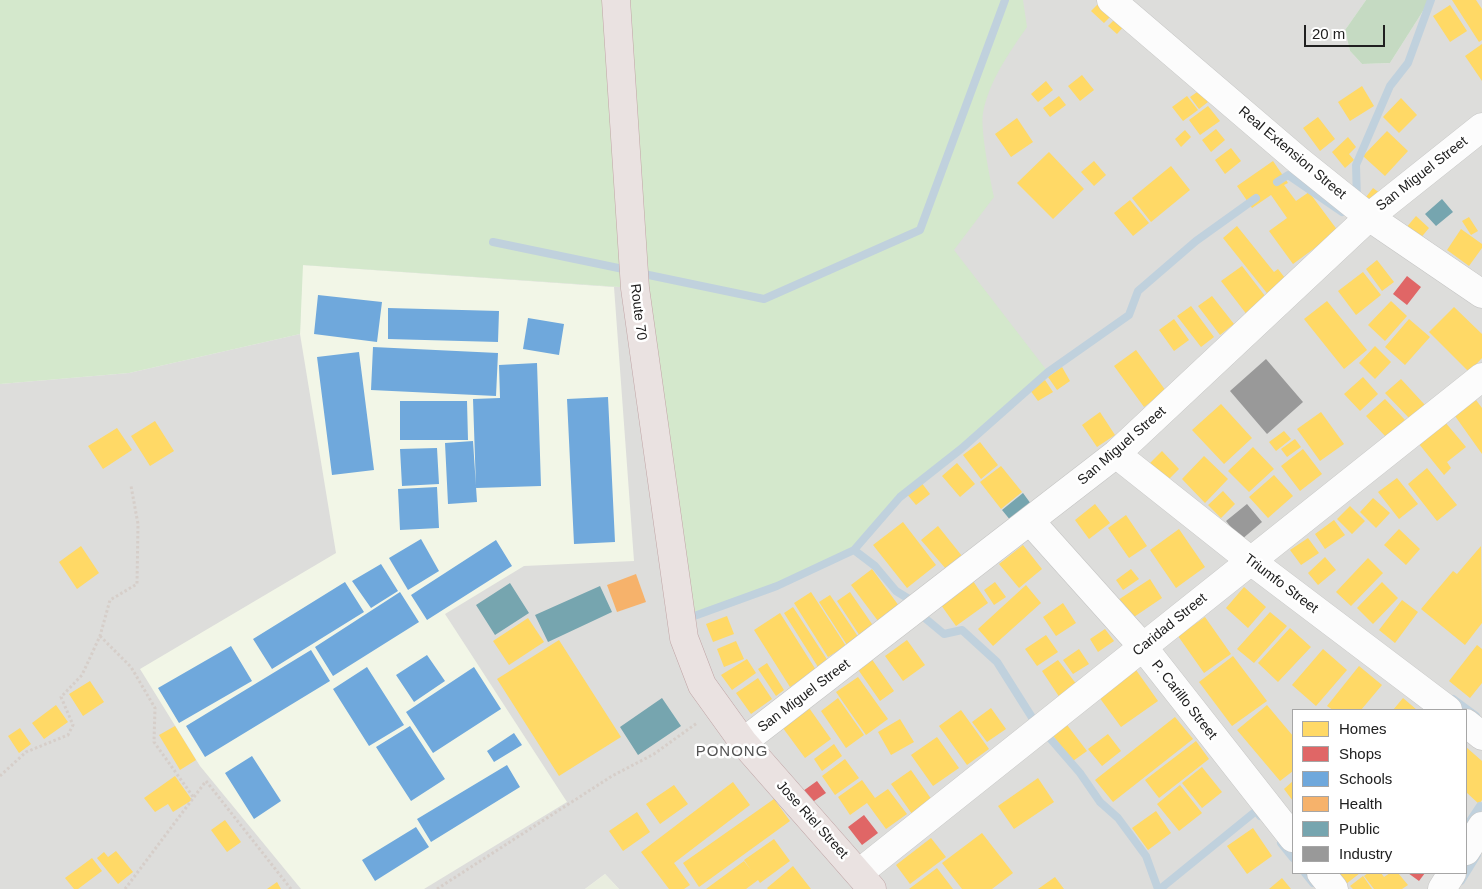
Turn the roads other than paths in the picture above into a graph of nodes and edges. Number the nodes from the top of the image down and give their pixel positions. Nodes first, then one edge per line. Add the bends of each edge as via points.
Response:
1 (616, 0) edge
2 (1110, 0) edge
3 (1482, 126) edge
4 (1369, 216) junction
5 (1482, 294) edge
6 (1482, 377) edge
7 (1116, 454) junction
8 (1030, 522) junction
9 (1251, 561) junction
10 (682, 621) joint
11 (1143, 647) junction
12 (1447, 709) edge
13 (1467, 725) edge
14 (1482, 736) edge
15 (743, 742) junction
16 (1482, 826) edge
17 (1292, 837) edge
18 (1467, 850) edge
19 (1322, 874) edge
20 (1451, 874) edge
21 (866, 881) edge
22 (1334, 889) edge
23 (1442, 889) edge

1 - 10 highway, Route 70 via 635,288
2 - 4 street, Real Extension Street
3 - 4 street, San Miguel Street
4 - 5 street, Real Extension Street
4 - 7 street, San Miguel Street
6 - 9 street, Caridad Street
7 - 8 street, San Miguel Street
7 - 9 street, Triumfo Street
8 - 11 street, P. Carillo Street
8 - 15 street, San Miguel Street
9 - 11 street, Caridad Street
9 - 12 street, Triumfo Street
10 - 15 highway, Jose Riel Street via 684,638 702,685
11 - 17 street, P. Carillo Street
11 - 21 street, Caridad Street
13 - 14 street
15 - 21 highway, Jose Riel Street
16 - 18 street
19 - 22 street
20 - 23 street

